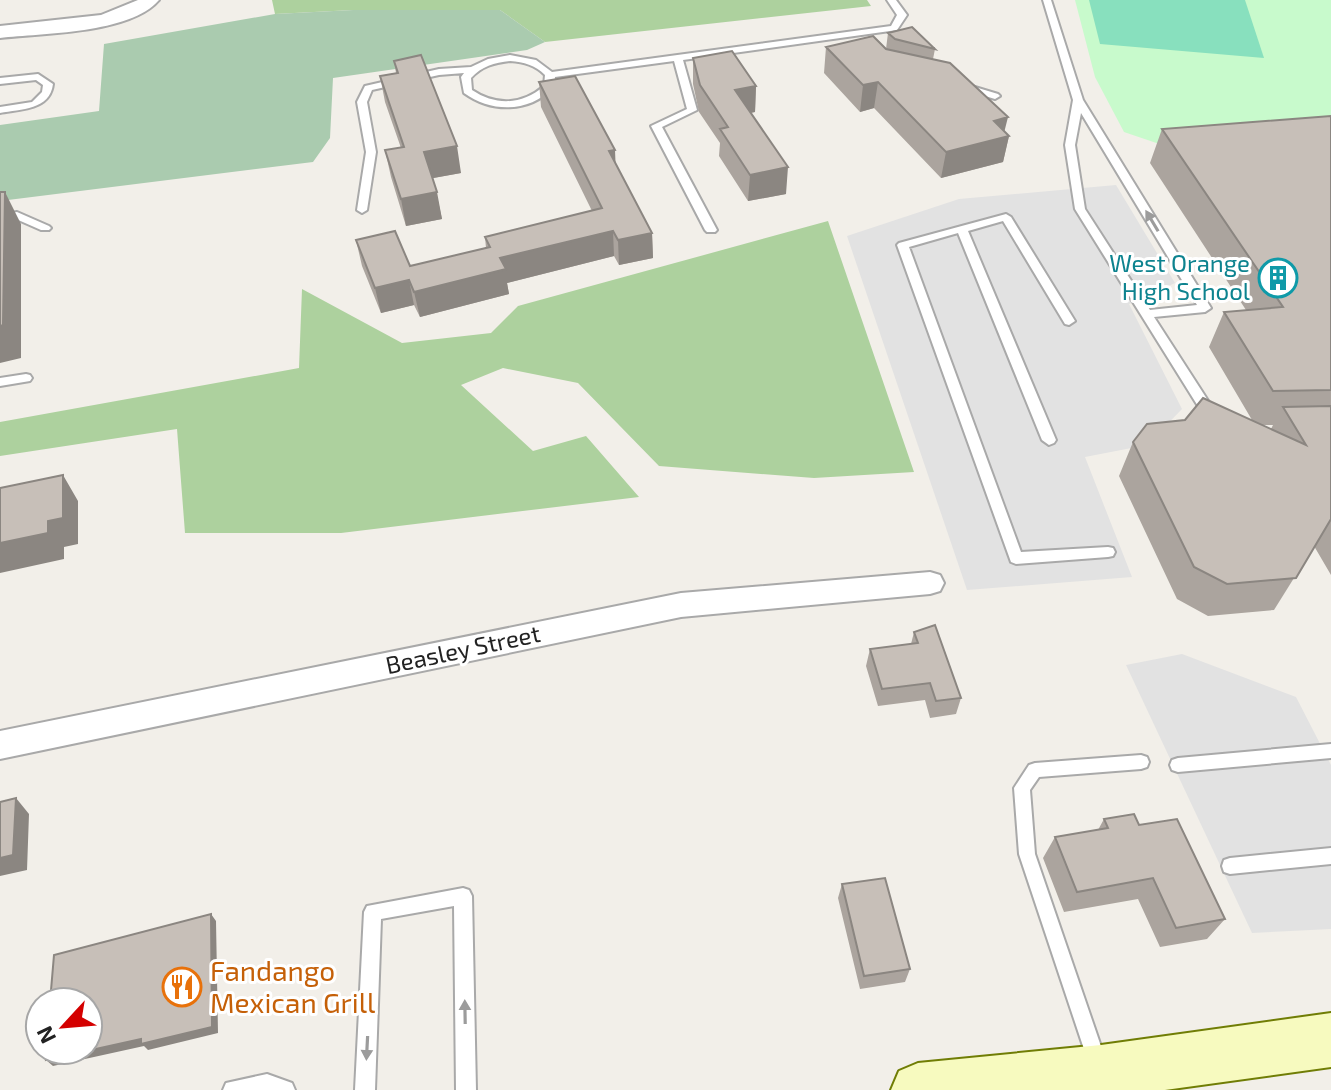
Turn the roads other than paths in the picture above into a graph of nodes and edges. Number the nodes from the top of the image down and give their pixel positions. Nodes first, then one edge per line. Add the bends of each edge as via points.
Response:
1 (891, 0) edge
2 (1047, 0) edge
3 (146, 4) edge
4 (0, 32) edge
5 (678, 58) junction
6 (472, 70) junction
7 (550, 75) junction
8 (0, 81) edge
9 (951, 85) edge
10 (995, 96) dead end
11 (1078, 100) junction
12 (0, 110) edge
13 (362, 210) dead end
14 (1, 221) edge
15 (45, 228) dead end
16 (962, 229) junction
17 (711, 230) dead end
18 (1145, 314) junction
19 (1069, 321) dead end
20 (26, 378) dead end
21 (0, 382) edge
22 (1226, 426) edge
23 (1049, 440) dead end
24 (1108, 552) dead end
25 (930, 583) dead end
26 (0, 745) edge
27 (1331, 751) edge
28 (1141, 762) dead end
29 (1178, 765) dead end
30 (1331, 856) edge
31 (1230, 866) dead end
32 (1331, 1040) edge
33 (1101, 1072) junction
34 (233, 1090) edge
35 (285, 1090) edge
36 (365, 1090) edge
37 (466, 1090) edge
38 (918, 1090) edge

1 - 5 lane via 902,15 894,28 855,38
2 - 11 lane
3 - 4 street via 123,17
5 - 7 lane
5 - 17 lane via 692,110 656,126
6 - 7 lane via 510,58 535,62
6 - 7 lane via 466,77 467,91 501,105 542,94
6 - 13 lane via 424,74 368,88 362,102 371,152
8 - 12 lane via 38,77 48,84 47,93 35,104
9 - 10 lane
11 - 18 lane via 1070,145 1080,209
18 -> 11 lane via 1205,308
14 - 15 lane via 17,215
16 - 19 lane via 1006,217
16 - 23 lane
16 - 24 lane via 903,245 1016,558
18 - 22 lane via 1214,420
20 - 21 lane
25 - 26 street, Beasley Street via 681,605
27 - 29 lane
28 - 33 lane via 1035,770 1022,788 1027,854
30 - 31 lane
32 - 33 main road
33 - 38 main road
34 - 35 lane via 267,1083
37 -> 36 lane via 463,896 373,912

